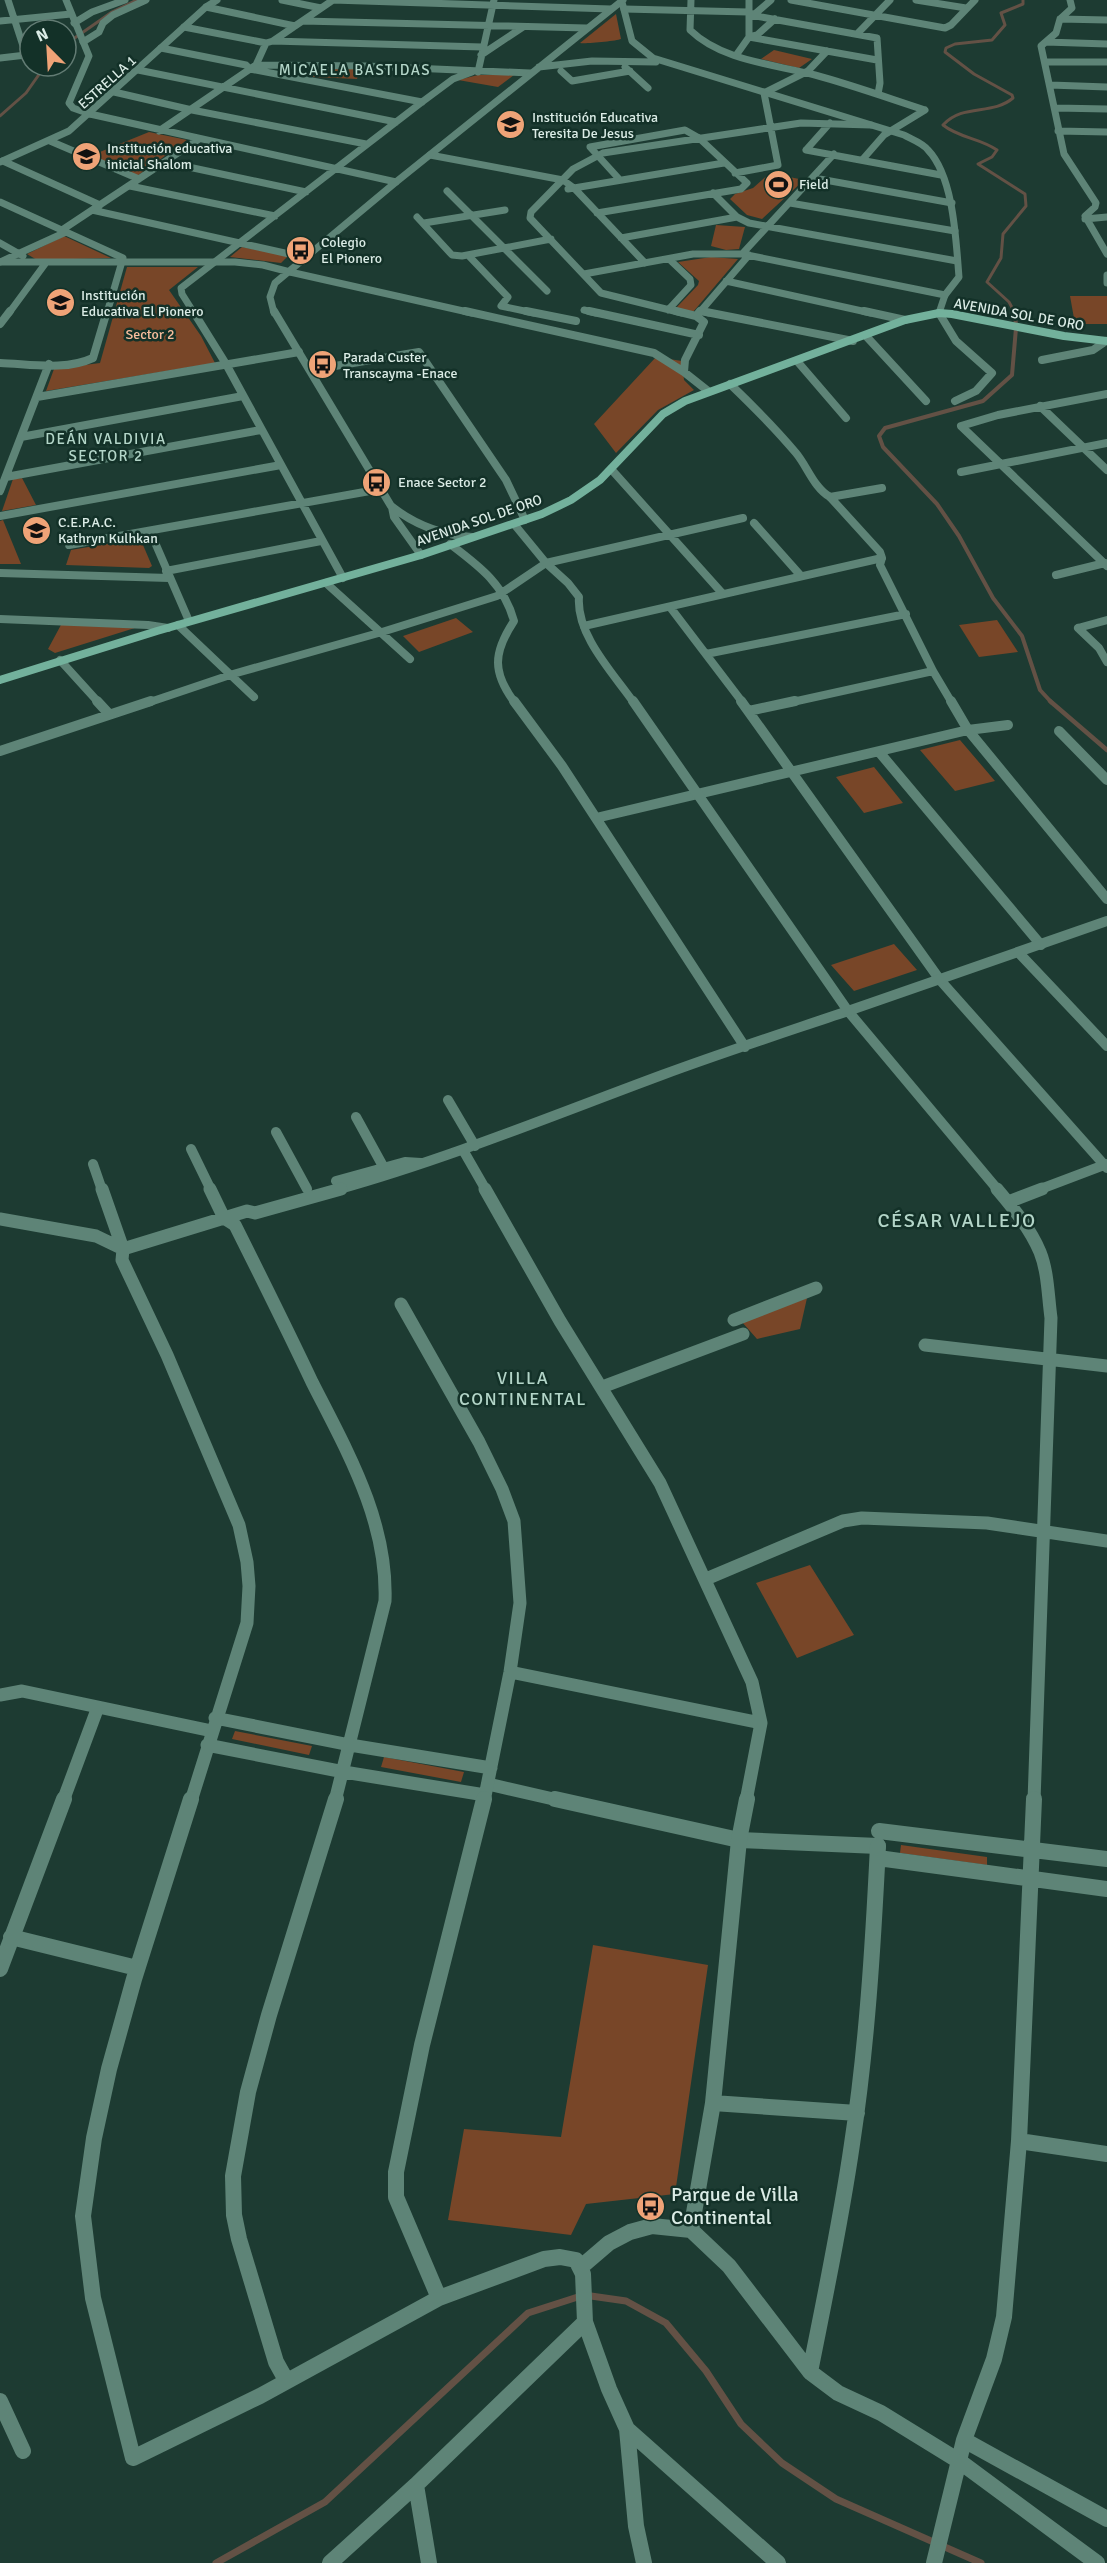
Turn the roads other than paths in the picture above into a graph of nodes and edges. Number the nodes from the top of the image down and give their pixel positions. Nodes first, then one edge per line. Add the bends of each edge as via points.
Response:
1 (8, 0) edge
2 (66, 0) edge
3 (124, 0) edge
4 (146, 0) edge
5 (217, 0) edge
6 (282, 0) edge
7 (333, 0) edge
8 (691, 0) edge
9 (749, 0) edge
10 (771, 0) edge
11 (791, 0) edge
12 (890, 0) edge
13 (916, 0) edge
14 (975, 0) edge
15 (1070, 0) edge
16 (493, 3) edge
17 (623, 3) edge
18 (206, 8) junction
19 (321, 8) junction
20 (966, 8) junction
21 (611, 9) junction
22 (689, 10) junction
23 (749, 13) junction
24 (71, 14) junction
25 (875, 15) junction
26 (72, 18) edge
27 (775, 19) junction
28 (1060, 19) junction
29 (14, 20) junction
30 (1107, 20) edge
31 (0, 21) edge
32 (78, 21) edge
33 (303, 21) junction
34 (295, 26) junction
35 (488, 26) junction
36 (184, 27) junction
37 (524, 27) junction
38 (586, 28) junction
39 (78, 32) edge
40 (858, 33) junction
41 (749, 37) junction
42 (81, 38) junction
43 (269, 42) junction
44 (1046, 42) junction
45 (1107, 44) edge
46 (482, 47) junction
47 (161, 48) junction
48 (827, 51) junction
49 (736, 54) junction
50 (481, 55) junction
51 (0, 58) edge
52 (618, 60) junction
53 (877, 60) junction
54 (663, 62) junction
55 (1046, 62) junction
56 (1107, 62) edge
57 (253, 67) junction
58 (538, 68) junction
59 (138, 70) junction
60 (561, 71) dead end
61 (630, 71) junction
62 (475, 72) junction
63 (800, 73) junction
64 (530, 74) junction
65 (1050, 86) junction
66 (1107, 87) edge
67 (648, 88) dead end
68 (222, 89) junction
69 (114, 92) junction
70 (764, 93) junction
71 (878, 94) junction
72 (422, 102) junction
73 (1056, 108) junction
74 (1107, 109) edge
75 (192, 110) junction
76 (90, 114) junction
77 (396, 122) junction
78 (830, 123) junction
79 (871, 125) junction
80 (771, 127) junction
81 (159, 131) junction
82 (891, 131) junction
83 (1058, 131) junction
84 (1107, 132) edge
85 (699, 138) junction
86 (199, 139) junction
87 (50, 141) junction
88 (366, 144) junction
89 (834, 154) junction
90 (430, 155) junction
91 (595, 155) junction
92 (863, 159) junction
93 (1, 161) edge
94 (165, 162) junction
95 (724, 163) junction
96 (338, 167) junction
97 (735, 173) junction
98 (941, 175) junction
99 (814, 178) junction
100 (139, 180) junction
101 (562, 180) junction
102 (620, 180) junction
103 (396, 182) junction
104 (130, 186) junction
105 (574, 188) junction
106 (447, 191) dead end
107 (306, 192) junction
108 (548, 192) junction
109 (713, 194) junction
110 (0, 202) edge
111 (790, 203) junction
112 (952, 203) junction
113 (100, 204) junction
114 (92, 210) junction
115 (505, 210) dead end
116 (597, 213) junction
117 (471, 215) junction
118 (275, 216) junction
119 (417, 217) dead end
120 (737, 217) junction
121 (1107, 217) edge
122 (1085, 219) junction
123 (424, 223) junction
124 (767, 227) junction
125 (64, 231) junction
126 (955, 231) junction
127 (621, 238) junction
128 (551, 239) junction
129 (0, 243) edge
130 (240, 243) junction
131 (504, 248) junction
132 (18, 253) junction
133 (746, 254) junction
134 (1107, 254) edge
135 (468, 255) junction
136 (307, 258) junction
137 (669, 259) junction
138 (957, 261) junction
139 (0, 262) edge
140 (122, 262) junction
141 (216, 262) junction
142 (645, 263) junction
143 (41, 264) junction
144 (290, 272) junction
145 (584, 274) junction
146 (1107, 275) edge
147 (726, 281) junction
148 (1107, 283) edge
149 (547, 291) dead end
150 (945, 295) junction
151 (593, 302) junction
152 (668, 310) junction
153 (698, 313) junction
154 (939, 313) junction
155 (905, 320) junction
156 (576, 321) junction
157 (0, 324) edge
158 (566, 332) junction
159 (699, 335) junction
160 (866, 336) junction
161 (853, 340) junction
162 (1107, 341) edge
163 (299, 352) junction
164 (1042, 360) dead end
165 (797, 361) junction
166 (0, 363) edge
167 (49, 364) junction
168 (226, 364) junction
169 (311, 370) junction
170 (684, 372) junction
171 (730, 384) junction
172 (708, 391) junction
173 (1107, 394) edge
174 (243, 396) junction
175 (37, 397) junction
176 (926, 401) dead end
177 (955, 401) dead end
178 (1040, 406) junction
179 (846, 418) dead end
180 (261, 430) junction
181 (21, 437) junction
182 (1107, 443) edge
183 (1083, 447) junction
184 (1000, 464) junction
185 (281, 465) junction
186 (611, 469) junction
187 (1107, 470) edge
188 (5, 472) edge
189 (961, 472) dead end
190 (882, 488) dead end
191 (381, 489) junction
192 (0, 491) edge
193 (830, 496) junction
194 (301, 503) junction
195 (391, 506) junction
196 (0, 516) edge
197 (743, 518) dead end
198 (525, 520) junction
199 (754, 523) dead end
200 (514, 524) junction
201 (150, 531) junction
202 (670, 534) junction
203 (472, 537) junction
204 (321, 541) junction
205 (450, 544) junction
206 (69, 545) dead end
207 (421, 555) junction
208 (882, 558) junction
209 (546, 563) junction
210 (1106, 565) edge
211 (0, 573) edge
212 (168, 574) junction
213 (1056, 575) dead end
214 (801, 576) junction
215 (342, 578) junction
216 (326, 583) junction
217 (505, 591) junction
218 (722, 593) junction
219 (670, 607) junction
220 (906, 614) junction
221 (0, 619) edge
222 (1107, 620) edge
223 (189, 621) junction
224 (178, 624) junction
225 (584, 626) junction
226 (168, 628) junction
227 (382, 632) junction
228 (706, 654) junction
229 (410, 659) dead end
230 (60, 660) junction
231 (1107, 662) edge
232 (933, 671) junction
233 (233, 674) junction
234 (0, 680) edge
235 (254, 697) dead end
236 (749, 711) junction
237 (109, 714) junction
238 (1008, 725) dead end
239 (968, 730) junction
240 (1059, 731) dead end
241 (0, 751) edge
242 (880, 753) junction
243 (793, 772) junction
244 (1107, 780) edge
245 (699, 793) junction
246 (596, 818) junction
247 (1107, 899) edge
248 (1107, 921) edge
249 (1041, 945) junction
250 (1018, 952) junction
251 (940, 980) junction
252 (848, 1011) junction
253 (1107, 1046) edge
254 (746, 1047) junction
255 (448, 1100) dead end
256 (356, 1117) dead end
257 (276, 1132) dead end
258 (469, 1148) junction
259 (191, 1149) dead end
260 (422, 1163) junction
261 (93, 1164) dead end
262 (1106, 1166) edge
263 (384, 1168) junction
264 (307, 1189) junction
265 (1008, 1202) junction
266 (247, 1211) junction
267 (224, 1218) junction
268 (0, 1219) edge
269 (123, 1249) junction
270 (816, 1288) dead end
271 (401, 1304) dead end
272 (734, 1320) dead end
273 (743, 1334) dead end
274 (925, 1345) dead end
275 (1048, 1357) junction
276 (1107, 1366) edge
277 (602, 1387) junction
278 (1045, 1532) junction
279 (1107, 1541) edge
280 (706, 1579) junction
281 (510, 1672) junction
282 (0, 1695) edge
283 (98, 1707) junction
284 (761, 1723) junction
285 (211, 1731) junction
286 (350, 1745) junction
287 (491, 1768) junction
288 (344, 1772) junction
289 (487, 1789) junction
290 (738, 1840) junction
291 (879, 1845) junction
292 (1030, 1850) junction
293 (1107, 1859) edge
294 (1029, 1880) junction
295 (1107, 1889) edge
296 (6, 1941) edge
297 (137, 1968) junction
298 (0, 1969) edge
299 (713, 2103) junction
300 (857, 2113) junction
301 (1019, 2141) junction
302 (1107, 2154) edge
303 (691, 2230) junction
304 (582, 2270) junction
305 (439, 2298) junction
306 (585, 2322) junction
307 (810, 2372) junction
308 (286, 2380) junction
309 (0, 2400) edge
310 (627, 2429) junction
311 (964, 2440) junction
312 (23, 2451) dead end
313 (957, 2468) junction
314 (416, 2485) junction
315 (1107, 2519) edge
316 (330, 2563) edge
317 (429, 2563) edge
318 (644, 2563) edge
319 (778, 2563) edge
320 (934, 2563) edge
321 (1096, 2563) edge

1 - 29 street
2 - 24 street
3 - 32 street
4 - 42 street via 113,15 99,32
5 - 18 street, ESTRELLA 1
6 - 19 street
7 - 16 street
7 - 19 street
8 - 22 street
9 - 23 street
10 - 23 street via 756,13
11 - 25 street
12 - 25 street
13 - 20 street
14 - 20 street
15 - 28 street via 1072,9
16 - 21 street
16 - 35 street
17 - 21 street
17 - 22 street
17 - 54 street via 630,41
18 - 34 street
18 - 36 street, ESTRELLA 1
19 - 33 street
20 - 25 street via 945,27
21 - 38 street
22 - 23 street
22 - 49 street via 689,27 694,36
23 - 27 street
23 - 41 street
24 - 26 street
24 - 29 street
25 - 40 street
27 - 40 street
27 - 41 street
28 - 30 street
28 - 44 street via 1056,33
29 - 31 street
29 - 51 street via 26,55
33 - 34 street
33 - 35 street
34 - 43 street
35 - 37 street
35 - 46 street
36 - 43 street
36 - 47 street, ESTRELLA 1
37 - 38 street
37 - 50 street
38 - 58 street
39 - 42 street
40 - 53 street via 878,40
41 - 48 street
41 - 49 street
42 - 76 street via 89,59 69,103
43 - 46 street
43 - 57 street
44 - 45 street
44 - 55 street via 1041,46
46 - 50 street
47 - 57 street
47 - 59 street, ESTRELLA 1
48 - 53 street
48 - 63 street via 808,71
49 - 63 street
50 - 62 street
52 - 54 street
52 - 58 street
52 - 61 street
53 - 71 street
54 - 70 street
55 - 56 street
55 - 65 street
57 - 62 street via 366,66
57 - 68 street
57 - 72 street
58 - 64 street
59 - 68 street
59 - 69 street, ESTRELLA 1
60 - 61 street via 572,81
61 - 67 street
62 - 64 street
62 - 72 street via 453,79
63 - 70 street
63 - 71 street
64 - 90 street
65 - 66 street
65 - 73 street
68 - 75 street
68 - 77 street
69 - 75 street
69 - 76 street, ESTRELLA 1
70 - 79 street
70 - 80 street
71 - 82 street via 925,110
72 - 77 street
73 - 74 street
73 - 83 street
75 - 81 street
75 - 88 street
76 - 81 street
76 - 87 street, ESTRELLA 1
77 - 88 street
78 - 79 street
78 - 80 street
78 - 89 street via 806,150
79 - 82 street
80 - 85 street
80 - 97 street via 778,165
81 - 86 street
82 - 92 street
82 - 98 street via 928,149
83 - 84 street
83 - 122 street via 1064,154 1096,203
85 - 91 street via 685,130 590,147
85 - 95 street
86 - 94 street
86 - 96 street
87 - 93 street, ESTRELLA 1
87 - 100 street
88 - 96 street
89 - 92 street
89 - 99 street
90 - 101 street
90 - 103 street
91 - 101 street
91 - 102 street
92 - 98 street
93 - 113 street
94 - 100 street
94 - 107 street
95 - 97 street
95 - 102 street
96 - 103 street
96 - 107 street
97 - 109 street via 746,185
98 - 112 street
99 - 111 street
99 - 112 street
100 - 104 street
101 - 105 street
101 - 108 street
102 - 105 street
103 - 136 street
104 - 113 street
104 - 118 street
105 - 108 street
105 - 116 street
106 - 117 street
107 - 118 street
108 - 128 street via 530,218
109 - 116 street
109 - 120 street
110 - 125 street
111 - 124 street
111 - 126 street
112 - 126 street
113 - 114 street
114 - 125 street
114 - 130 street
115 - 117 street
116 - 127 street
117 - 123 street
117 - 131 street
118 - 130 street
119 - 123 street
120 - 124 street
120 - 127 street
121 - 122 street
122 - 134 street
123 - 135 street via 452,255
124 - 133 street
124 - 138 street
125 - 132 street
125 - 140 street via 123,258
126 - 138 street
127 - 142 street
128 - 131 street
128 - 145 street
129 - 132 street
130 - 136 street
130 - 141 street
131 - 135 street
131 - 149 street
132 - 139 street
132 - 143 street
133 - 137 street via 710,252
133 - 147 street
133 - 150 street
135 - 156 street via 508,297 501,306
136 - 144 street
137 - 142 street
137 - 152 street via 690,279 691,285
138 - 150 street via 959,278
139 - 143 street
140 - 141 street
140 - 143 street
140 - 167 street via 93,358 79,363
141 - 144 street via 276,267
141 - 168 street via 181,290
142 - 145 street
143 - 157 street
144 - 158 street
144 - 163 street via 275,283 270,302
145 - 151 street
146 - 148 street
147 - 153 street
147 - 155 street
150 - 154 street
151 - 152 street
151 - 156 street
151 - 159 street
152 - 153 street
153 - 159 street via 704,322
153 - 161 street
154 - 155 main road, AVENIDA SOL DE ORO
154 - 162 main road, AVENIDA SOL DE ORO
154 - 177 street via 956,341 992,373 966,399
155 - 160 main road, AVENIDA SOL DE ORO
156 - 158 street
158 - 170 street via 654,353
159 - 170 street via 685,360
160 - 161 main road, AVENIDA SOL DE ORO
160 - 176 street
161 - 165 main road, AVENIDA SOL DE ORO
162 - 164 street via 1094,350
163 - 168 street
163 - 169 street
165 - 171 main road, AVENIDA SOL DE ORO
165 - 179 street
166 - 167 street
167 - 175 street
168 - 174 street
168 - 175 street
169 - 191 street
169 - 198 street via 419,352 506,480
170 - 172 street
171 - 172 main road, AVENIDA SOL DE ORO
171 - 193 street via 806,465 822,494
172 - 186 main road, AVENIDA SOL DE ORO via 663,414
173 - 178 street
174 - 180 street
174 - 181 street
175 - 181 street
178 - 183 street
178 - 184 street via 961,426
180 - 185 street
180 - 188 street
181 - 188 street
182 - 183 street
183 - 184 street
183 - 187 street
184 - 189 street
184 - 210 street
185 - 194 street
185 - 196 street
186 - 198 main road, AVENIDA SOL DE ORO via 571,500
186 - 202 street
188 - 192 street
190 - 193 street
191 - 194 street
191 - 195 street
193 - 208 street
194 - 201 street
194 - 204 street
195 - 203 street via 421,525 450,535
195 - 207 street via 394,517
197 - 202 street
198 - 200 main road, AVENIDA SOL DE ORO
199 - 214 street
200 - 203 main road, AVENIDA SOL DE ORO
200 - 209 street
201 - 206 street
201 - 212 street
202 - 209 street
202 - 218 street
203 - 205 main road, AVENIDA SOL DE ORO
204 - 212 street
204 - 215 street
205 - 207 main road, AVENIDA SOL DE ORO
205 - 217 street
207 - 215 main road, AVENIDA SOL DE ORO
208 - 214 street
208 - 220 street via 880,565
209 - 217 street
209 - 225 street via 579,597 578,610
210 - 213 street
211 - 212 street
212 - 223 street
214 - 218 street
215 - 216 main road, AVENIDA SOL DE ORO
216 - 223 main road, AVENIDA SOL DE ORO
216 - 227 street
217 - 227 street
217 - 246 street via 514,621 502,639 497,657 499,679
218 - 219 street
219 - 225 street
219 - 228 street
220 - 228 street
220 - 232 street
221 - 226 street
222 - 231 street via 1078,628
223 - 224 main road, AVENIDA SOL DE ORO
224 - 226 main road, AVENIDA SOL DE ORO
224 - 233 street
225 - 245 street
226 - 230 main road, AVENIDA SOL DE ORO
227 - 229 street
227 - 233 street
228 - 236 street
230 - 234 main road, AVENIDA SOL DE ORO
230 - 237 street
232 - 236 street
232 - 239 street
233 - 235 street
233 - 237 street
236 - 243 street
237 - 241 street
238 - 239 street
239 - 242 street
239 - 247 street
240 - 244 street
242 - 243 street
242 - 249 street
243 - 245 street
243 - 251 street
245 - 246 street
245 - 252 street
246 - 254 street
248 - 249 street
249 - 250 street
250 - 251 street
250 - 253 street
251 - 252 street
251 - 262 street
252 - 254 street
252 - 265 street
254 - 258 street
255 - 258 street
256 - 263 street
257 - 264 street
258 - 260 street
258 - 277 street via 560,1322
259 - 267 street
260 - 263 street via 405,1162
260 - 266 street via 255,1213
261 - 269 street
262 - 265 street
263 - 264 street
264 - 266 street via 251,1206
265 - 275 street via 1033,1236 1044,1264 1051,1318
266 - 267 street
267 - 269 street
267 - 286 street via 235,1224 362,1482 382,1550 385,1601
268 - 269 street via 96,1236
269 - 285 street via 122,1260 167,1355 248,1553 247,1623
270 - 272 street
271 - 281 street via 479,1442 514,1521 520,1603
273 - 277 street
274 - 275 street
275 - 276 street
275 - 278 street
277 - 280 street via 660,1483
278 - 279 street
278 - 280 street via 987,1523 843,1521
278 - 292 street
280 - 284 street via 752,1682
281 - 284 street
281 - 287 street
282 - 283 street via 22,1691
283 - 285 street
283 - 296 street
284 - 290 street
285 - 286 street
285 - 288 street
285 - 297 street
286 - 287 street
286 - 288 street
287 - 289 street
288 - 289 street
288 - 308 street via 269,2015 238,2137 233,2176 239,2239 276,2362
289 - 290 street
289 - 305 street via 422,2045 396,2172 396,2197
290 - 291 street
290 - 299 street
291 - 292 street
291 - 294 street
291 - 300 street via 872,1971
292 - 293 street
292 - 294 street
294 - 295 street
294 - 301 street
296 - 297 street
296 - 298 street
297 - 308 street via 109,2069 83,2216 93,2298 133,2458
299 - 300 street
299 - 303 street
300 - 307 street
301 - 302 street
301 - 311 street via 1004,2317 994,2360
303 - 304 street via 652,2226 630,2232 609,2243
303 - 307 street via 729,2266
304 - 305 street via 576,2260 544,2259
304 - 306 street
305 - 308 street
306 - 310 street
306 - 314 street
307 - 313 street via 838,2393 881,2413
309 - 312 street
310 - 318 street via 636,2526
310 - 319 street
311 - 313 street
311 - 315 street
313 - 320 street
313 - 321 street
314 - 316 street
314 - 317 street

